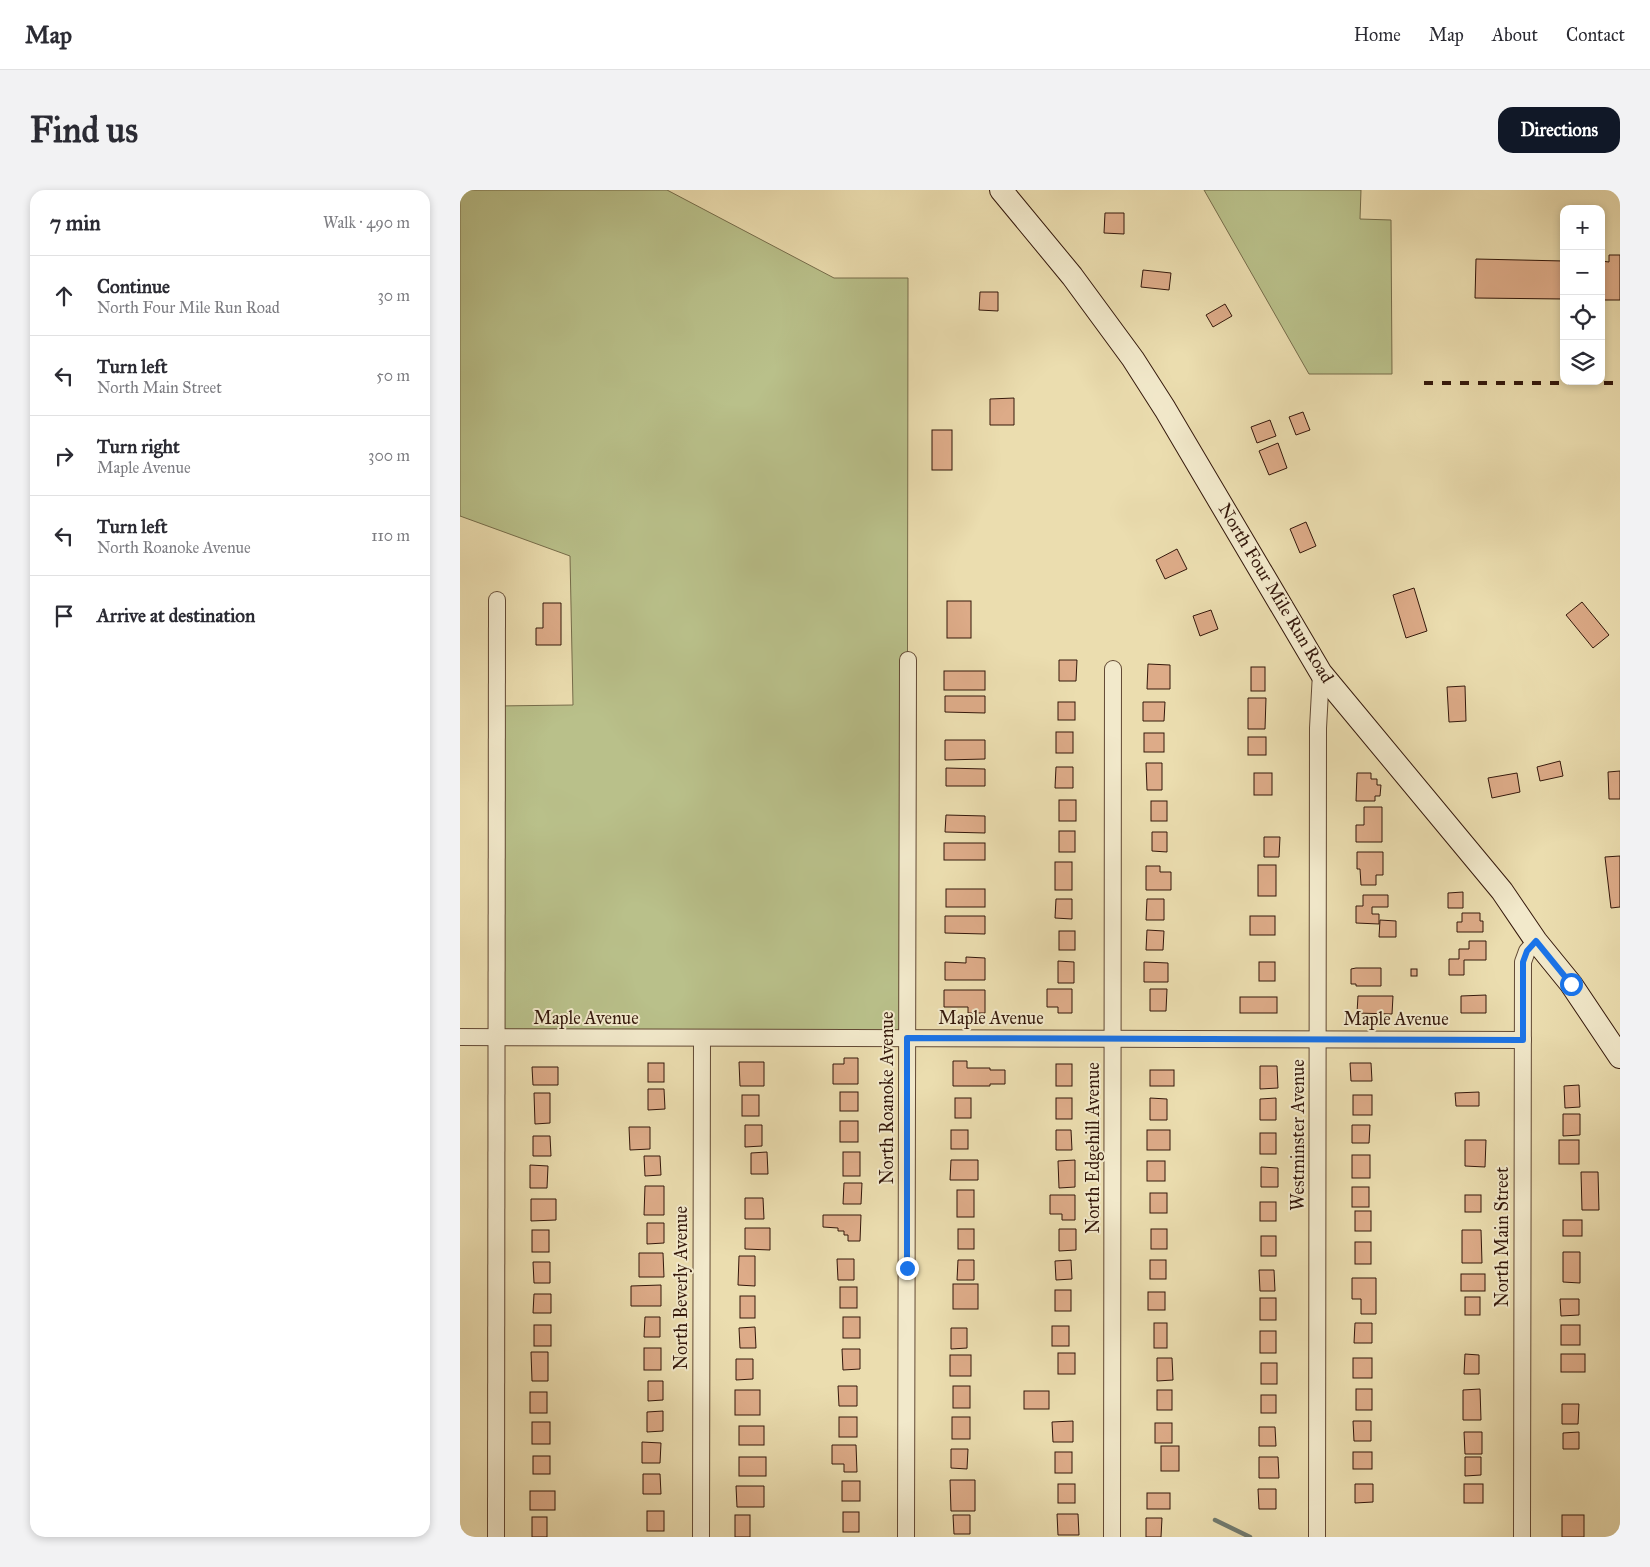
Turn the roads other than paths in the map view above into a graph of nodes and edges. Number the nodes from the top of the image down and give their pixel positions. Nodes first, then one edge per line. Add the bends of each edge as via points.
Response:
1 (1001, 190) edge
2 (497, 600) dead end
3 (908, 660) dead end
4 (1113, 669) dead end
5 (1321, 673) junction
6 (1536, 941) junction
7 (460, 1038) edge
8 (496, 1038) junction
9 (702, 1038) junction
10 (907, 1038) junction
11 (1113, 1038) junction
12 (1318, 1039) junction
13 (1523, 1040) junction
14 (1620, 1057) edge
15 (496, 1537) edge
16 (701, 1537) edge
17 (906, 1537) edge
18 (1112, 1537) edge
19 (1317, 1537) edge
20 (1522, 1537) edge

1 - 5 street, North Four Mile Run Road via 1072,276 1133,358
2 - 8 street
3 - 10 street, North Roanoke Avenue
4 - 11 street, North Edgehill Avenue
5 - 6 street, North Four Mile Run Road via 1502,891
5 - 12 street, Westminster Avenue via 1318,728
6 - 13 street, North Main Street via 1523,962
6 - 14 street, North Four Mile Run Road via 1571,984
7 - 8 street, Maple Avenue
8 - 9 street, Maple Avenue
8 - 15 street
9 - 10 street, Maple Avenue
9 - 16 street, North Beverly Avenue
10 - 11 street, Maple Avenue
10 - 17 street, North Roanoke Avenue
11 - 12 street, Maple Avenue
11 - 18 street, North Edgehill Avenue
12 - 13 street, Maple Avenue
12 - 19 street, Westminster Avenue
13 - 20 street, North Main Street

